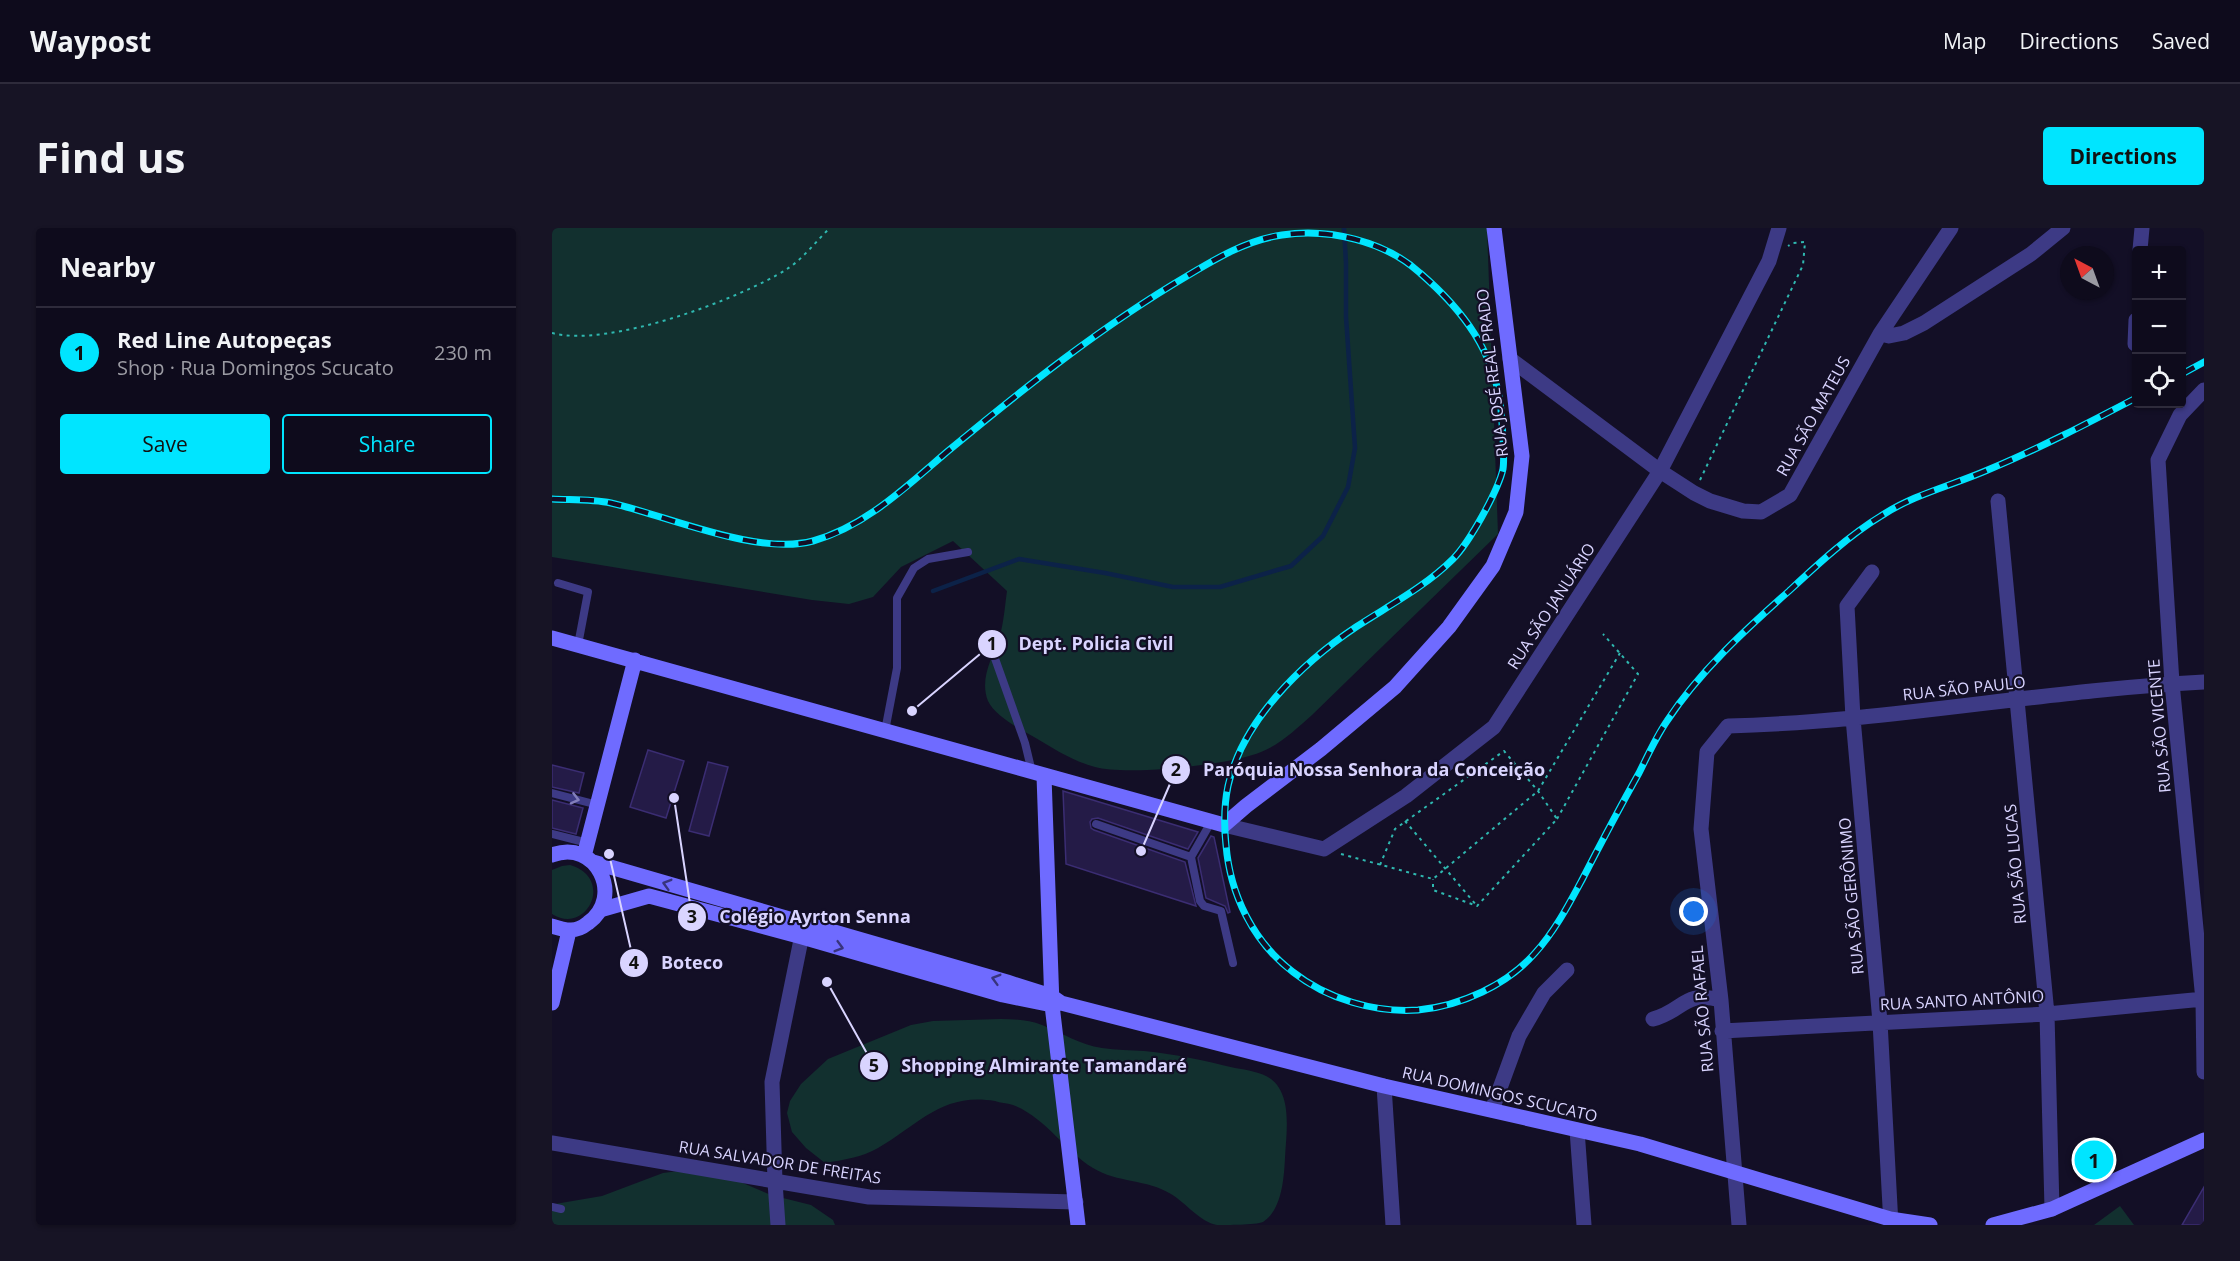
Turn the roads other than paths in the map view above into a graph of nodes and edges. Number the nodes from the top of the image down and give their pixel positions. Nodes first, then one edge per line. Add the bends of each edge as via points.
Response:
1 (1494, 228) edge
2 (1779, 228) edge
3 (1951, 228) edge
4 (2063, 228) edge
5 (2142, 228) edge
6 (2140, 246) edge
7 (1880, 333) junction
8 (1510, 359) junction
9 (2204, 390) edge
10 (1660, 471) junction
11 (1998, 501) dead end
12 (968, 552) dead end
13 (1872, 572) dead end
14 (558, 583) dead end
15 (987, 636) dead end
16 (552, 638) edge
17 (578, 645) junction
18 (636, 660) junction
19 (2204, 682) edge
20 (2172, 683) junction
21 (2018, 700) junction
22 (1853, 718) junction
23 (1728, 726) joint
24 (885, 731) junction
25 (1038, 774) junction
26 (552, 793) edge
27 (598, 805) junction
28 (1218, 823) junction
29 (1096, 824) dead end
30 (552, 834) edge
31 (554, 853) edge
32 (588, 853) junction
33 (1191, 857) junction
34 (600, 910) junction
35 (552, 926) edge
36 (803, 930) junction
37 (569, 931) junction
38 (1233, 963) dead end
39 (1567, 970) dead end
40 (1721, 1000) junction
41 (2203, 1000) edge
42 (1055, 1002) junction
43 (552, 1003) edge
44 (2047, 1014) junction
45 (1653, 1020) dead end
46 (1880, 1022) junction
47 (1722, 1031) junction
48 (2204, 1072) edge
49 (1383, 1086) junction
50 (1492, 1110) junction
51 (1577, 1130) junction
52 (2204, 1140) edge
53 (552, 1143) edge
54 (1734, 1172) junction
55 (775, 1182) junction
56 (1076, 1203) junction
57 (2052, 1209) junction
58 (1890, 1222) edge
59 (778, 1225) edge
60 (1078, 1225) edge
61 (1393, 1225) edge
62 (1584, 1225) edge
63 (1739, 1225) edge
64 (1930, 1225) edge
65 (1993, 1225) edge
66 (2053, 1225) edge

1 - 8 street, RUA JOSÉ REAL PRADO
2 - 10 street, RUA SÃO JANUÁRIO via 1769,261
3 - 7 street, RUA SÃO MATEUS
4 - 7 street via 2031,254 1924,323 1904,333
5 - 6 street
7 - 10 street, RUA SÃO MATEUS via 1790,495 1761,512 1743,510 1710,501
8 - 10 street, RUA SÃO MATEUS
8 - 28 street, RUA JOSÉ REAL PRADO via 1522,456 1516,512 1493,566 1449,627 1395,687 1322,749
9 - 20 street, RUA SÃO VICENTE via 2181,415 2158,460
10 - 28 street, RUA SÃO JANUÁRIO via 1494,727 1406,796 1324,849
11 - 21 street, RUA SÃO LUCAS
12 - 24 lane via 928,559 914,568 897,598 897,669
13 - 22 street, RUA SÃO GERÔNIMO via 1847,606
14 - 17 lane via 588,592
15 - 25 lane
16 - 17 street
17 - 18 street
18 - 24 street
18 - 27 street
19 - 20 street, RUA SÃO PAULO
20 - 21 street, RUA SÃO PAULO
20 - 41 street, RUA SÃO VICENTE
21 - 22 street, RUA SÃO PAULO
21 - 44 street, RUA SÃO LUCAS
22 - 23 street, RUA SÃO PAULO
22 - 46 street, RUA SÃO GERÔNIMO
23 - 40 street, RUA SÃO RAFAEL via 1707,752 1701,829
24 - 25 street
25 - 28 street
25 - 42 street
26 -> 27 lane
27 - 32 street
28 - 33 lane
29 - 33 lane
30 - 32 lane
31 - 32 street, RUA DOMINGOS SCUCATO
32 - 34 street via 605,884
36 -> 32 street, RUA DOMINGOS SCUCATO
33 - 38 lane via 1200,901 1221,911
34 - 36 street, RUA DOMINGOS SCUCATO via 649,896
34 - 37 street via 588,923
35 - 37 street
36 - 42 street, RUA DOMINGOS SCUCATO
36 - 55 street via 772,1082
37 - 43 street
39 - 50 street via 1544,993 1519,1036
40 - 45 street via 1706,996 1690,998
40 - 47 street, RUA SÃO RAFAEL
41 - 44 street, RUA SANTO ANTÔNIO
41 - 48 street, RUA SÃO VICENTE
42 - 49 street, RUA DOMINGOS SCUCATO
42 - 56 street
44 - 46 street, RUA SANTO ANTÔNIO
44 - 57 street, RUA SÃO LUCAS
46 - 47 street, RUA SANTO ANTÔNIO
46 - 58 street, RUA SÃO GERÔNIMO
47 - 54 street, RUA SÃO RAFAEL
49 - 50 street, RUA DOMINGOS SCUCATO
49 - 61 street
50 - 51 street, RUA DOMINGOS SCUCATO
51 - 54 street, RUA DOMINGOS SCUCATO
51 - 62 street
52 - 57 street
53 - 55 street, RUA SALVADOR DE FREITAS
54 - 58 street, RUA DOMINGOS SCUCATO
54 - 63 street, RUA SÃO RAFAEL
55 - 56 street, RUA SALVADOR DE FREITAS via 869,1197
55 - 59 street
56 - 60 street
57 - 65 street
57 - 66 street, RUA SÃO LUCAS
58 - 64 street, RUA DOMINGOS SCUCATO

